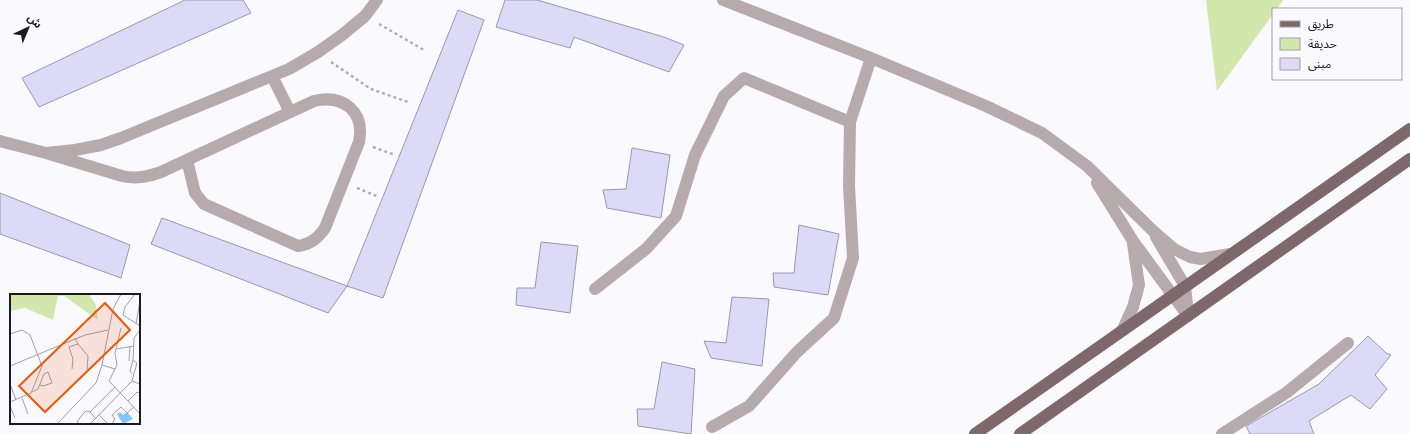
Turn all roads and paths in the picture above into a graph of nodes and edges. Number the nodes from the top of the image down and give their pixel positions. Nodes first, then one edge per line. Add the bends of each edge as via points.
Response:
1 (377, 0) edge
2 (723, 0) edge
3 (378, 23) dead end
4 (424, 50) dead end
5 (871, 58) junction
6 (338, 68) dead end
7 (272, 76) junction
8 (408, 102) dead end
9 (290, 112) junction
10 (850, 122) junction
11 (1410, 129) edge
12 (0, 141) edge
13 (373, 147) dead end
14 (46, 153) junction
15 (395, 155) dead end
16 (1410, 159) edge
17 (187, 160) junction
18 (1087, 166) junction
19 (354, 187) dead end
20 (379, 197) dead end
21 (1151, 229) junction
22 (1133, 241) junction
23 (1230, 254) junction
24 (1185, 286) junction
25 (595, 289) dead end
26 (1173, 294) junction
27 (1188, 316) junction
28 (1123, 329) junction
29 (1348, 343) dead end
30 (712, 427) dead end
31 (975, 434) edge
32 (1020, 434) edge
33 (1222, 434) edge

1 - 7 street via 365,16 342,35 289,69
2 - 5 street
3 - 4 path
5 - 10 street
5 - 18 street via 986,106 1042,133
6 - 8 path via 371,89
7 - 9 street
7 - 14 street via 101,145
9 - 17 street
9 - 17 street via 314,101 333,99 350,107 360,123 359,142 325,228 312,242 298,246 204,204 195,193
10 - 25 street via 744,78 724,96 695,155 676,216 646,249
10 - 30 street via 849,186 853,258 834,318 797,352 749,406
11 - 23 main road
12 - 14 street
13 - 15 path
14 - 17 street via 134,178 149,177
16 - 27 main road
18 - 21 street
18 - 22 street
19 - 20 path
21 - 23 street via 1174,249 1190,257 1201,259
21 - 24 street
22 - 26 street
22 - 28 street via 1140,285
23 - 24 main road
24 - 26 main road
24 - 27 street
26 - 27 street
26 - 28 main road
27 - 32 main road
28 - 31 main road
29 - 33 street via 1286,393

